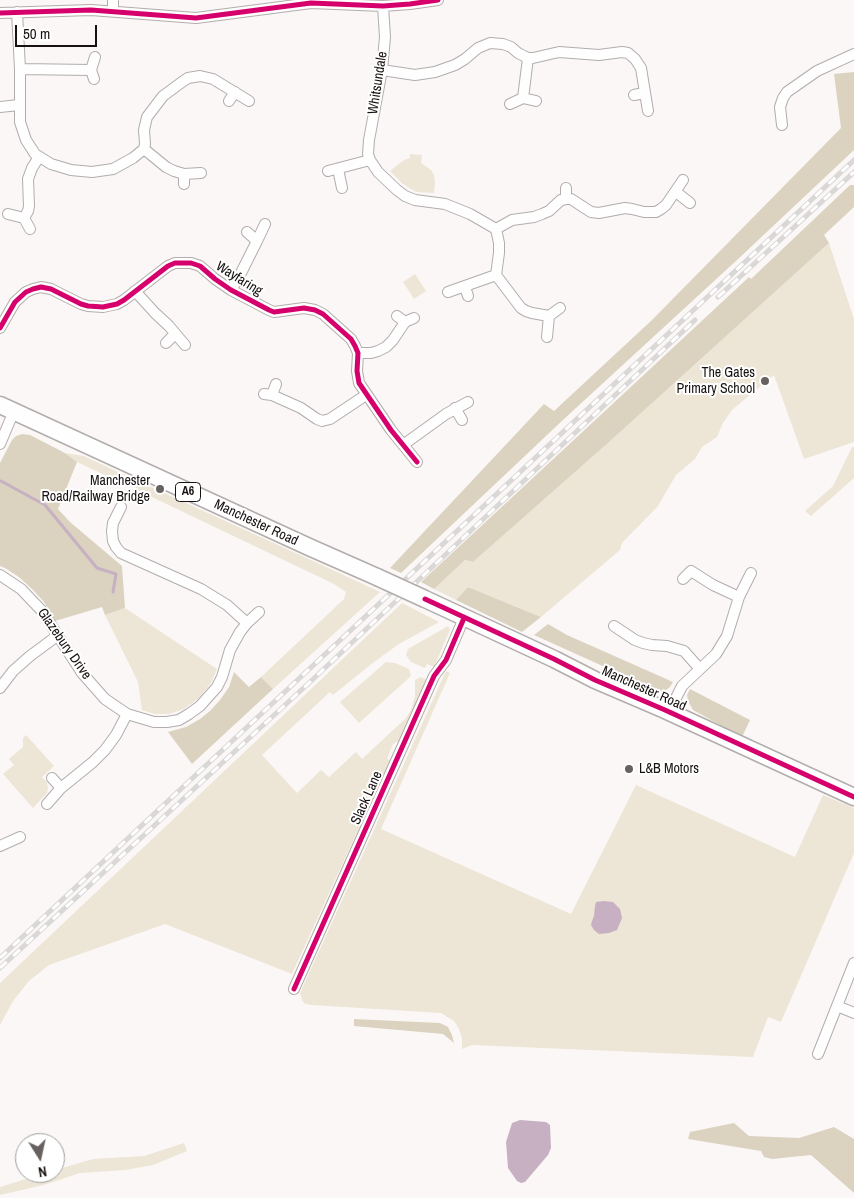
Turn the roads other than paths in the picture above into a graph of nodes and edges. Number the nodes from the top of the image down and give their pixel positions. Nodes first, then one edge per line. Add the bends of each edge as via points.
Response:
1 (113, 0) edge
2 (438, 0) edge
3 (383, 6) junction
4 (113, 11) junction
5 (17, 12) junction
6 (0, 13) edge
7 (854, 54) edge
8 (95, 57) dead end
9 (528, 58) junction
10 (20, 69) junction
11 (382, 70) junction
12 (235, 92) junction
13 (523, 98) junction
14 (249, 101) dead end
15 (536, 101) dead end
16 (229, 102) dead end
17 (510, 104) dead end
18 (20, 105) junction
19 (0, 107) edge
20 (648, 111) dead end
21 (782, 125) dead end
22 (144, 149) junction
23 (39, 157) junction
24 (370, 160) junction
25 (201, 173) dead end
26 (683, 180) dead end
27 (342, 188) dead end
28 (566, 188) dead end
29 (676, 192) junction
30 (566, 199) junction
31 (690, 203) dead end
32 (8, 214) dead end
33 (24, 218) junction
34 (264, 224) dead end
35 (496, 229) junction
36 (30, 230) dead end
37 (247, 232) dead end
38 (257, 241) junction
39 (496, 275) junction
40 (231, 290) junction
41 (135, 291) junction
42 (448, 292) dead end
43 (560, 308) dead end
44 (396, 316) dead end
45 (549, 316) junction
46 (0, 328) edge
47 (175, 334) junction
48 (547, 337) dead end
49 (166, 344) dead end
50 (185, 345) dead end
51 (358, 354) junction
52 (276, 384) dead end
53 (366, 395) junction
54 (468, 402) dead end
55 (7, 408) edge
56 (456, 408) junction
57 (462, 420) dead end
58 (0, 444) edge
59 (403, 445) junction
60 (417, 462) dead end
61 (121, 507) dead end
62 (751, 573) dead end
63 (0, 576) edge
64 (683, 579) dead end
65 (739, 597) junction
66 (259, 612) dead end
67 (464, 618) junction
68 (247, 623) junction
69 (614, 626) dead end
70 (57, 636) junction
71 (700, 669) junction
72 (0, 688) edge
73 (669, 712) junction
74 (127, 714) junction
75 (52, 778) dead end
76 (61, 788) junction
77 (854, 797) edge
78 (47, 804) dead end
79 (20, 837) dead end
80 (0, 846) edge
81 (854, 963) edge
82 (294, 989) dead end
83 (837, 1006) junction
84 (854, 1013) edge
85 (818, 1054) dead end

1 - 4 street
2 - 3 street
3 - 4 street via 311,3 196,18
3 - 11 street, Whitsundale
4 - 5 street
5 - 6 street
5 - 10 street
7 - 21 street via 817,71 787,92 780,107
8 - 10 street via 93,75
9 - 11 street via 511,47 490,43 455,65 435,72 415,75
9 - 13 street
9 - 20 street via 559,52 599,55 628,52 641,68 639,94
10 - 18 street
11 - 24 street, Whitsundale via 368,140
12 - 14 street
12 - 16 street
12 - 22 street via 208,77 195,76 182,82 163,96 147,117
13 - 15 street
13 - 17 street
18 - 19 street
18 - 23 street via 22,132
22 - 23 street via 123,164 102,172 71,170
22 - 25 street via 184,179
23 - 33 street via 28,179 29,206
24 - 27 street via 333,170
24 - 35 street via 378,172 405,196 458,208
26 - 29 street
28 - 30 street
29 - 30 street via 661,209 649,213 625,208 592,212
29 - 31 street
30 - 35 street via 542,214 512,220
32 - 33 street
33 - 36 street
34 - 38 street
35 - 39 street via 499,243
37 - 38 street
38 - 40 street
39 - 42 street via 466,292
39 - 45 street via 521,308
40 - 41 street, Wayfaring via 200,266 182,262 168,266
40 - 51 street, Wayfaring via 274,312 304,308 323,314 351,339
41 - 46 street, Wayfaring via 117,304 95,307 81,304 51,288 33,289 15,302
41 - 47 street
43 - 45 street
44 - 51 street via 409,320 393,340 378,351
45 - 48 street
47 - 49 street
47 - 50 street
51 - 53 street via 357,377
52 - 53 street via 268,394 322,421
53 - 59 street
54 - 56 street
55 - 58 street
55 - 67 main road, Manchester Road / A6, bridge
56 - 57 street
56 - 59 street
59 - 60 street
61 - 68 street via 107,530 121,553 202,589
62 - 65 street
63 - 70 street, Glazebury Drive via 21,589 42,611
64 - 65 street via 689,566 713,585
65 - 71 street via 727,636 716,654
66 - 68 street, Glazebury Drive
67 - 73 main road, Manchester Road / A6
67 - 82 street, Slack Lane via 446,660 434,676
68 - 74 street, Glazebury Drive via 230,650 217,687 200,706 178,720 167,722 154,722
69 - 71 street via 629,630 643,644 667,646 684,652
70 - 72 street via 12,671
70 - 74 street, Glazebury Drive via 99,692
71 - 73 street via 682,686
73 - 77 main road, Manchester Road / A6
74 - 76 street via 105,750
75 - 76 street
76 - 78 street
79 - 80 street
81 - 83 street
83 - 84 street
83 - 85 street

